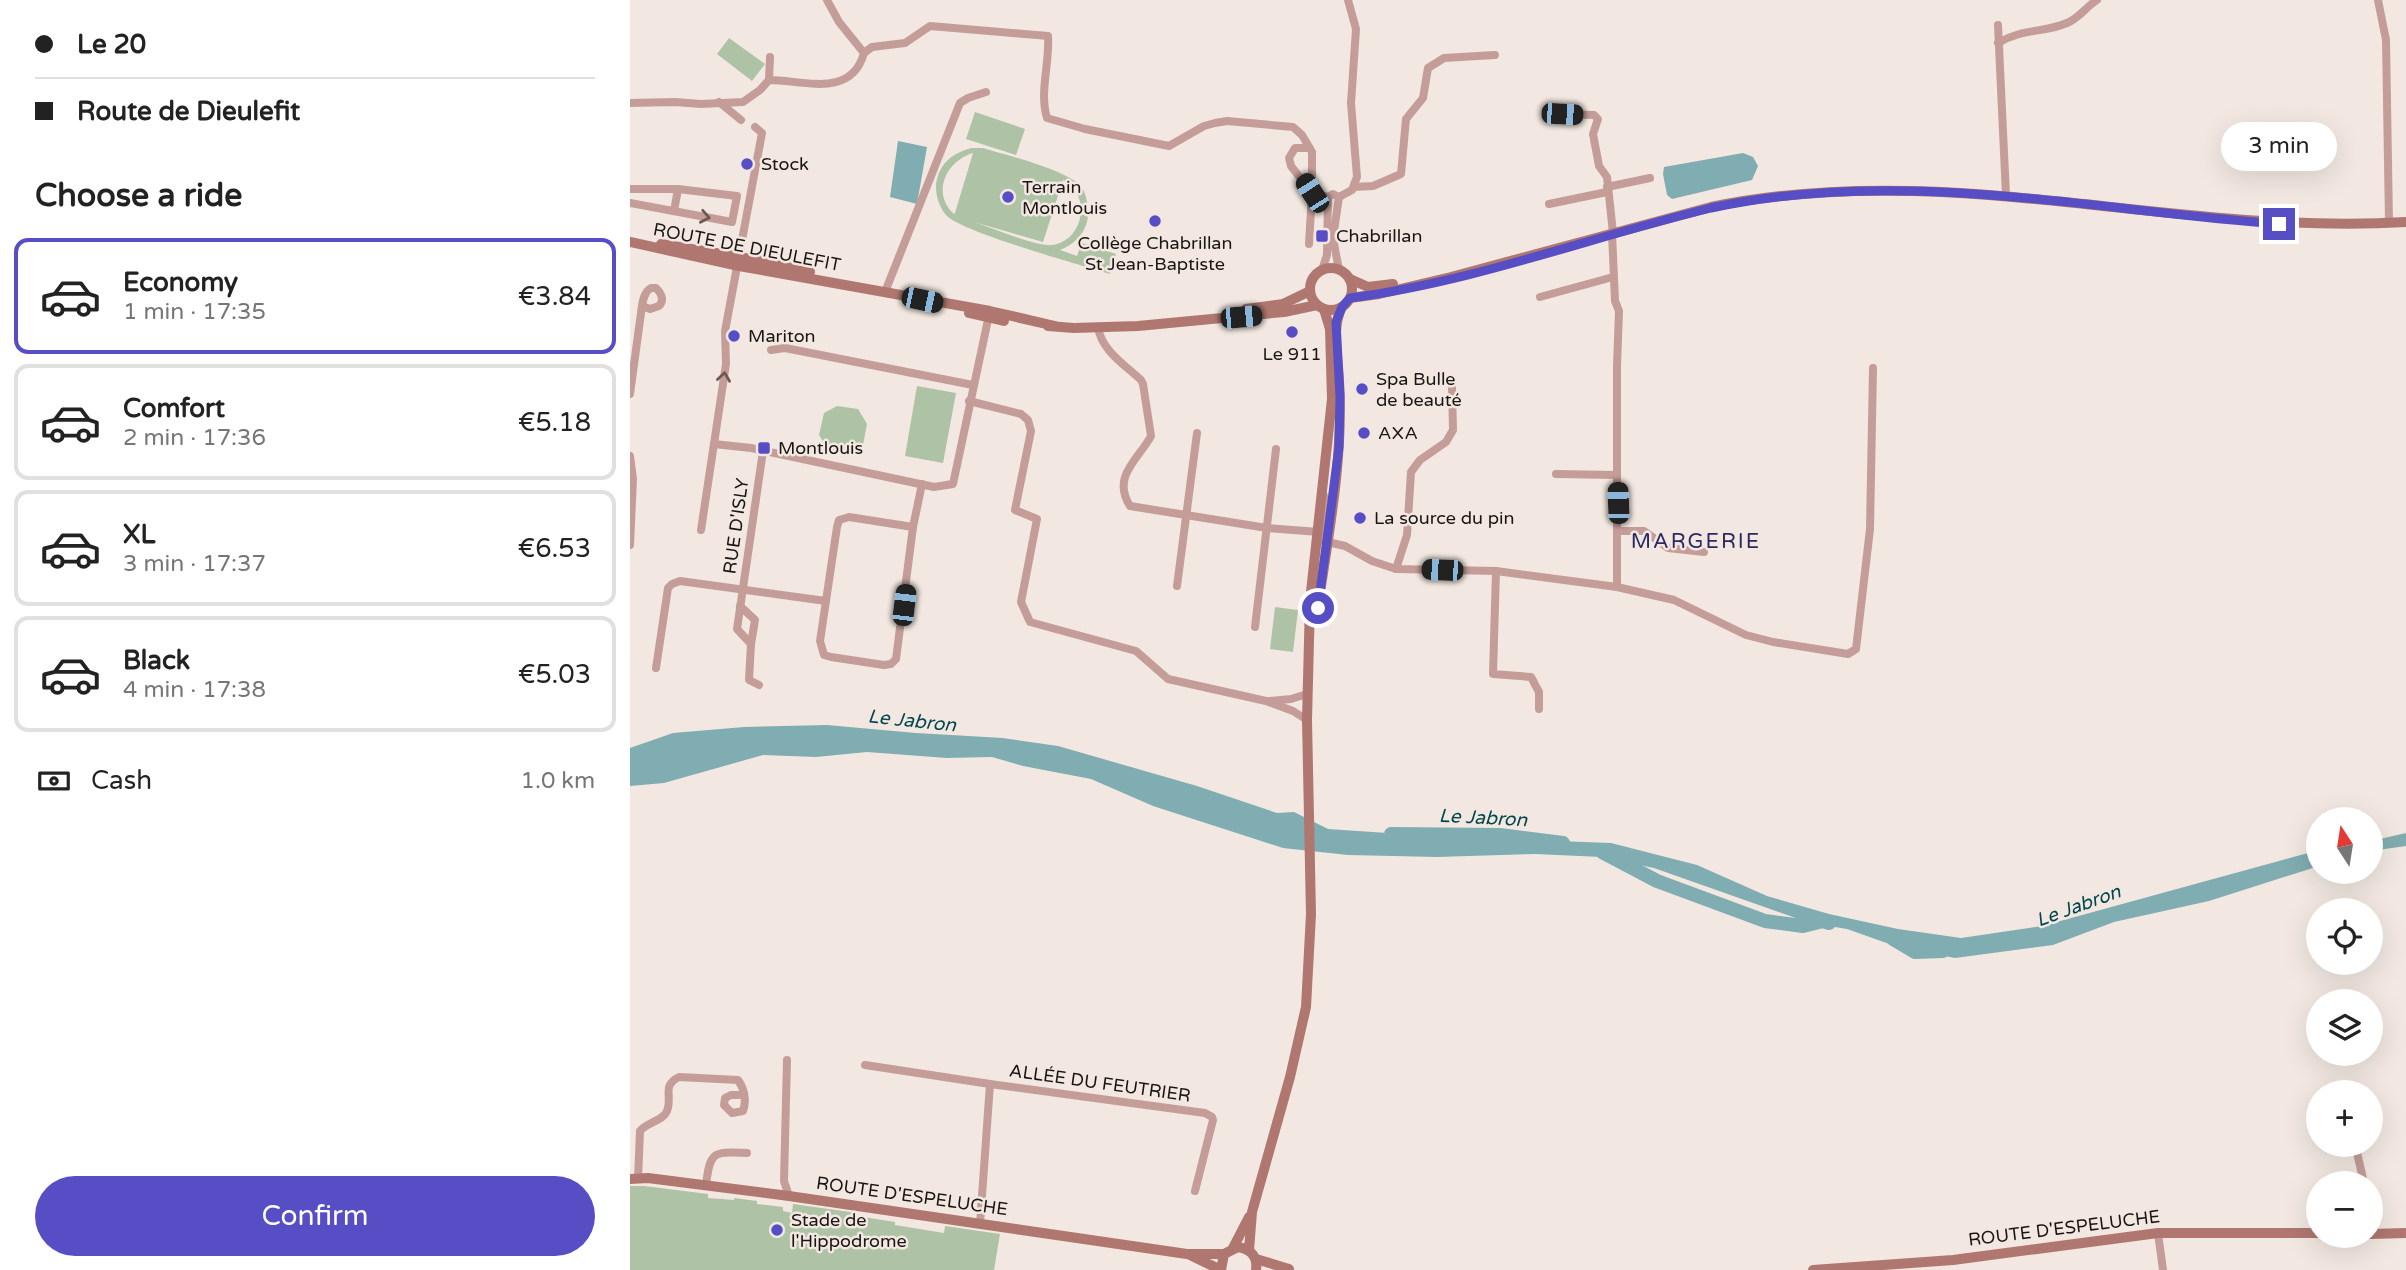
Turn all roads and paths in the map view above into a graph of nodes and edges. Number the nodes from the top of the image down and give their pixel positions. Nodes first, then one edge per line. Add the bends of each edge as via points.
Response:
1 (827, 0) edge
2 (1348, 0) edge
3 (2097, 0) edge
4 (2378, 0) edge
5 (1997, 24) dead end
6 (1998, 43) junction
7 (864, 53) junction
8 (1495, 55) dead end
9 (771, 57) dead end
10 (769, 80) junction
11 (986, 92) dead end
12 (630, 103) edge
13 (719, 103) junction
14 (1562, 114) dead end
15 (741, 120) dead end
16 (755, 127) dead end
17 (1309, 148) junction
18 (1650, 178) dead end
19 (1354, 187) junction
20 (678, 188) junction
21 (630, 189) edge
22 (1607, 189) junction
23 (1312, 193) junction
24 (2006, 195) junction
25 (1328, 197) junction
26 (1339, 197) junction
27 (630, 203) edge
28 (1549, 204) dead end
29 (735, 207) junction
30 (674, 211) junction
31 (748, 211) junction
32 (2406, 222) edge
33 (2389, 223) junction
34 (1613, 233) junction
35 (632, 243) edge
36 (1309, 244) dead end
37 (1553, 250) junction
38 (739, 261) junction
39 (1322, 270) junction
40 (1339, 270) junction
41 (1613, 277) junction
42 (1350, 279) junction
43 (853, 285) junction
44 (1310, 291) junction
45 (886, 292) junction
46 (1540, 297) dead end
47 (1350, 298) junction
48 (642, 306) dead end
49 (1320, 307) junction
50 (1342, 307) junction
51 (989, 315) junction
52 (1098, 327) junction
53 (771, 350) dead end
54 (1872, 368) dead end
55 (973, 384) junction
56 (1452, 388) dead end
57 (630, 394) edge
58 (969, 401) junction
59 (1197, 433) dead end
60 (714, 444) junction
61 (1276, 449) dead end
62 (762, 451) junction
63 (630, 456) edge
64 (1556, 474) dead end
65 (1617, 475) junction
66 (922, 484) junction
67 (1324, 494) junction
68 (1187, 515) junction
69 (913, 527) junction
70 (1267, 528) junction
71 (701, 530) dead end
72 (1619, 531) junction
73 (1319, 532) junction
74 (1328, 542) junction
75 (630, 545) edge
76 (1704, 552) dead end
77 (1396, 569) junction
78 (1496, 570) junction
79 (1177, 586) dead end
80 (1618, 587) junction
81 (742, 590) junction
82 (826, 601) junction
83 (740, 606) junction
84 (1255, 627) dead end
85 (751, 644) junction
86 (1308, 664) junction
87 (656, 668) dead end
88 (759, 685) dead end
89 (1307, 694) junction
90 (1266, 701) junction
91 (1539, 709) dead end
92 (1307, 720) junction
93 (787, 1060) dead end
94 (865, 1065) dead end
95 (990, 1084) junction
96 (743, 1095) dead end
97 (747, 1153) dead end
98 (634, 1179) edge
99 (706, 1185) junction
100 (1195, 1191) dead end
101 (789, 1196) junction
102 (1252, 1212) junction
103 (980, 1224) junction
104 (2158, 1233) junction
105 (2306, 1233) edge
106 (2406, 1233) edge
107 (2383, 1234) edge
108 (1228, 1251) junction
109 (1187, 1254) junction
110 (1254, 1260) edge
111 (1289, 1269) edge
112 (1221, 1270) edge
113 (1272, 1270) edge
114 (1295, 1270) edge
115 (1813, 1270) edge
116 (2163, 1270) edge

1 - 7 street
2 - 19 street via 1356,29 1351,103
3 - 6 street via 2064,25 2020,32
4 - 33 street via 2386,40
5 - 6 street
6 - 24 street
7 - 10 street via 855,72 839,80 820,85
7 - 17 street via 872,47 905,43 930,26 1048,36 1046,118 1169,146 1215,122 1287,125 1299,130
8 - 19 street via 1444,58 1427,68 1423,98 1406,119 1402,174 1373,186
9 - 10 street
10 - 13 street via 743,102
11 - 45 street via 960,103
12 - 13 street
13 - 15 street
14 - 22 street via 1598,119 1593,134
16 - 31 street via 762,132
17 - 23 street
17 - 23 street via 1295,148 1289,158
18 - 22 street
19 - 26 street
20 - 21 street
20 - 29 street via 737,196
20 - 30 street
22 - 28 street
22 - 34 street
23 - 25 street
23 - 36 street
24 - 33 main road via 2245,221
24 - 34 main road via 1863,189 1808,192 1742,201
25 - 26 street
25 - 39 street via 1327,255
26 - 40 street via 1333,238
27 - 30 street
30 -> 29 street via 732,222
29 - 31 street
31 - 38 street
32 - 33 main road
34 - 37 main road
34 - 41 street
35 - 38 main road, ROUTE DE DIEULEFIT
35 - 38 main road, ROUTE DE DIEULEFIT via 688,247
37 - 42 main road via 1381,286 1368,287
37 - 47 main road
38 - 43 main road, ROUTE DE DIEULEFIT via 797,268
38 - 43 main road, ROUTE DE DIEULEFIT via 755,269
60 -> 38 street via 726,364 725,331
39 - 40 main road
39 - 44 main road via 1313,278
40 - 42 main road
41 - 46 street
41 - 65 street via 1619,311
42 - 47 main road
43 - 45 main road, ROUTE DE DIEULEFIT
44 - 49 main road
44 - 52 main road, ROUTE DE DIEULEFIT via 1283,304
45 - 51 main road, ROUTE DE DIEULEFIT
47 - 50 main road
48 - 57 street
49 - 50 main road
49 - 52 main road, ROUTE DE DIEULEFIT
49 - 67 main road via 1329,323 1332,399
50 - 74 main road via 1336,322 1339,447
51 - 52 main road, ROUTE DE DIEULEFIT via 1055,326
51 - 55 street
52 - 68 street via 1105,347 1141,380 1149,418 1151,436 1126,474 1127,501 1136,508
53 - 55 street via 785,348
54 - 80 street via 1870,529 1856,649 1848,654 1746,635 1674,600
55 - 58 street
56 - 77 street via 1453,430 1446,442 1411,471 1407,535
58 - 66 street via 953,484
58 - 90 street via 1021,414 1028,420 1031,431 1015,510 1037,519 1021,602 1030,622 1136,651 1168,680
59 - 68 street
60 - 62 street
60 - 71 street
61 - 70 street
62 - 66 street
62 - 81 street, RUE D'ISLY
63 - 75 street
64 - 65 street
65 - 72 street
66 - 69 street
67 - 73 main road
67 - 74 street via 1323,541
68 - 70 street
68 - 79 street
69 - 82 street via 849,517 839,520
69 - 82 street via 896,659 891,664 824,655 820,641
70 - 73 street
70 - 84 street
72 - 76 street via 1644,531 1668,548
72 - 80 street
73 - 86 main road
74 - 77 street
74 - 86 main road
77 - 78 street
78 - 80 street
78 - 91 street via 1493,674 1531,677 1539,692
81 - 82 street
81 - 83 street, RUE D'ISLY
81 - 87 street via 681,581 672,584
83 - 85 street, RUE D'ISLY via 737,629
83 - 85 street, RUE D'ISLY via 755,620
85 - 88 street, RUE D'ISLY via 748,680
86 - 89 main road
89 - 90 street
89 - 92 main road
90 - 92 street
92 - 102 main road via 1307,1007
93 - 101 street via 784,1181
94 - 95 street, ALLÉE DU FEUTRIER
95 - 100 street, ALLÉE DU FEUTRIER via 1205,1113 1213,1120
95 - 103 street, ALLÉE DU FEUTRIER
96 - 98 street via 738,1080 679,1076 671,1080 668,1110 640,1131
97 - 99 street via 713,1154
98 - 99 main road, ROUTE D'ESPELUCHE
99 - 101 main road, ROUTE D'ESPELUCHE
101 - 103 main road, ROUTE D'ESPELUCHE
102 - 108 main road
102 - 110 main road
103 - 109 main road, ROUTE D'ESPELUCHE
104 - 105 main road, ROUTE D'ESPELUCHE
104 - 115 main road, ROUTE D'ESPELUCHE via 1953,1260
104 - 116 street
106 - 107 main road
108 - 109 main road, ROUTE D'ESPELUCHE
108 - 110 main road, ROUTE D'ESPELUCHE
108 - 112 main road
109 - 112 main road, ROUTE D'ESPELUCHE
110 - 111 main road
111 - 113 main road
111 - 114 main road

